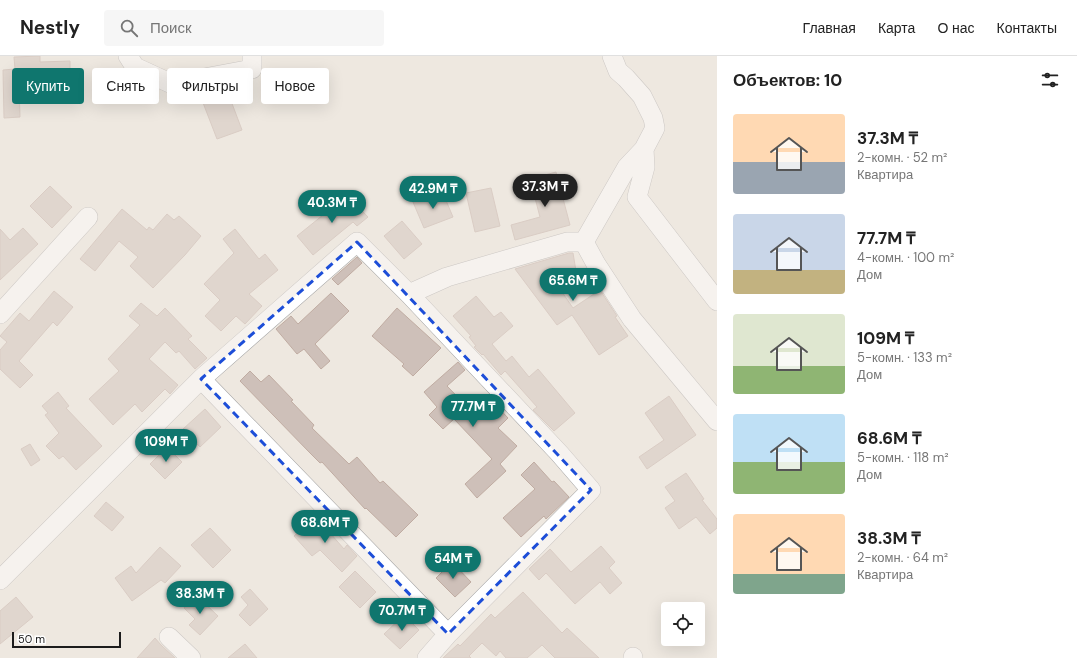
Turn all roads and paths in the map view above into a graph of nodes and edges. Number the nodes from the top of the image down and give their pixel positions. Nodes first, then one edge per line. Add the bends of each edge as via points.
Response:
1 (128, 56) edge
2 (252, 56) edge
3 (612, 56) edge
4 (644, 148) junction
5 (88, 216) dead end
6 (584, 242) junction
7 (409, 294) junction
8 (717, 301) edge
9 (0, 314) edge
10 (201, 379) junction
11 (717, 421) edge
12 (3, 570) edge
13 (448, 634) junction
14 (169, 637) dead end
15 (191, 658) edge
16 (427, 658) edge

1 - 2 street via 135,67 172,84 252,69
3 - 4 street via 618,71 642,96 653,118 655,128
4 - 6 street via 628,167
4 - 8 street via 645,167 636,197
5 - 9 street
6 - 7 street via 567,242 447,277
6 - 11 street via 632,319
7 - 10 street via 357,242
7 - 13 street via 591,490
10 - 12 street
10 - 13 street
13 - 16 street
14 - 15 street

